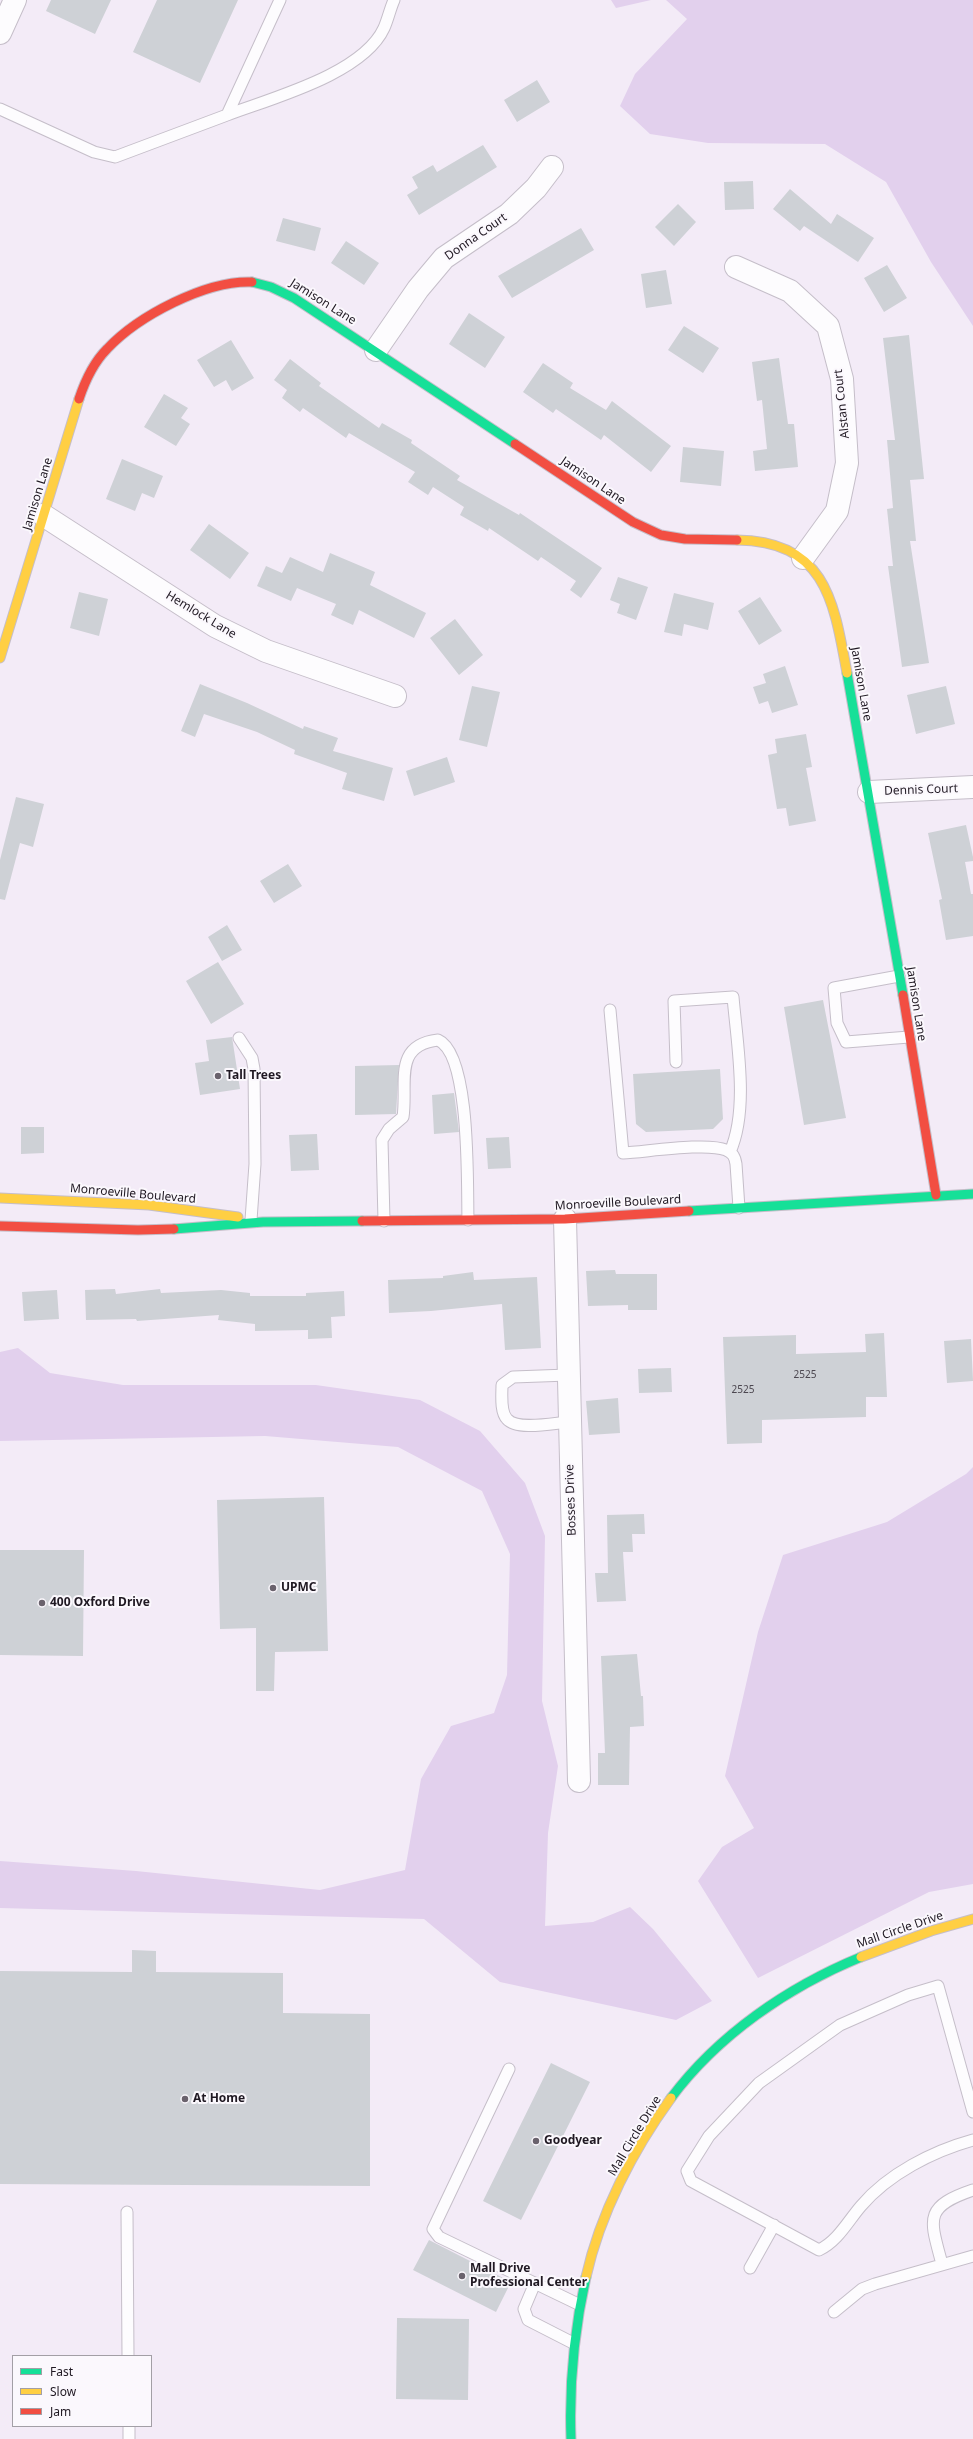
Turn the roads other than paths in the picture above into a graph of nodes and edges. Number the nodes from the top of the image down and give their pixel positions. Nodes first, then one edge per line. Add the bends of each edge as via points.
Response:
1 (15, 0) edge
2 (280, 0) edge
3 (394, 0) edge
4 (0, 33) edge
5 (0, 109) edge
6 (228, 115) junction
7 (552, 167) dead end
8 (736, 267) dead end
9 (376, 350) junction
10 (43, 515) junction
11 (803, 558) junction
12 (0, 658) edge
13 (395, 696) dead end
14 (973, 787) edge
15 (868, 792) junction
16 (899, 976) junction
17 (610, 1010) dead end
18 (909, 1037) junction
19 (238, 1038) dead end
20 (676, 1062) dead end
21 (730, 1152) junction
22 (973, 1194) edge
23 (936, 1195) junction
24 (0, 1198) edge
25 (738, 1208) junction
26 (565, 1219) junction
27 (252, 1220) junction
28 (468, 1220) junction
29 (384, 1221) junction
30 (263, 1222) junction
31 (0, 1226) edge
32 (568, 1375) junction
33 (569, 1422) junction
34 (580, 1782) dead end
35 (973, 1919) edge
36 (509, 2069) dead end
37 (973, 2112) edge
38 (973, 2140) edge
39 (973, 2190) edge
40 (127, 2212) dead end
41 (774, 2226) junction
42 (973, 2256) edge
43 (942, 2264) junction
44 (750, 2268) dead end
45 (535, 2284) junction
46 (578, 2304) junction
47 (834, 2312) dead end
48 (573, 2343) junction
49 (128, 2355) edge
50 (569, 2404) junction
51 (129, 2427) edge
52 (129, 2439) edge
53 (565, 2439) edge
54 (571, 2439) edge

1 - 4 street
2 - 6 lane
3 - 6 lane via 384,28 370,48 339,72
5 - 6 lane via 94,152 115,157
7 - 9 street, Donna Court via 536,188 509,214 444,258 418,289
8 - 11 street, Alstan Court via 790,291 828,326 842,379 847,463 837,511
9 - 10 street, Jamison Lane via 294,298 261,283 231,282 216,285 182,299 120,337 96,362 79,402
9 - 11 street, Jamison Lane via 633,522 661,535 685,539 748,540 775,546
10 - 12 street, Jamison Lane
10 - 13 street, Hemlock Lane via 215,626 266,651
11 - 15 street, Jamison Lane via 822,582 836,613
14 - 15 street, Dennis Court
15 - 16 street, Jamison Lane
16 - 18 street, Jamison Lane
16 - 18 lane via 834,988 837,1023 846,1042
17 - 21 lane via 623,1153 700,1148 724,1149
18 - 23 street, Jamison Lane
19 - 27 lane via 252,1058 254,1069 255,1164
20 - 21 lane via 674,1001 733,997 741,1108 739,1127
21 - 25 lane via 736,1164
22 - 23 street, Monroeville Boulevard
23 - 25 street, Monroeville Boulevard
24 - 27 street, Monroeville Boulevard via 151,1206
25 - 26 street, Monroeville Boulevard
26 - 28 street, Monroeville Boulevard
26 - 32 street, Bosses Drive
27 - 30 street, Monroeville Boulevard
28 - 29 street, Monroeville Boulevard
28 - 29 lane via 465,1131 459,1072 443,1042 438,1040 425,1042 410,1052 406,1060 403,1115 382,1140
29 - 30 street, Monroeville Boulevard
30 - 31 street, Monroeville Boulevard via 138,1230
32 - 33 street, Bosses Drive
32 - 33 lane via 513,1377 502,1385 506,1419 523,1425
33 - 34 street, Bosses Drive
35 - 46 street, Mall Circle Drive via 897,1941 835,1967 751,2019 701,2064 657,2118 632,2162 595,2240
36 - 45 lane via 432,2229 439,2237
37 - 41 lane via 938,1986 908,1995 840,2025 759,2083 709,2136 687,2171 691,2181
38 - 41 lane via 920,2162 887,2183 861,2205 832,2242 819,2250
39 - 43 lane via 951,2197 933,2216 932,2229
40 - 49 lane
41 - 44 lane
42 - 43 lane
43 - 47 lane via 862,2289
45 - 46 lane
45 - 48 lane via 524,2309 528,2320
46 - 48 street, Mall Circle Drive
48 - 50 street, Mall Circle Drive
50 - 53 street
50 - 54 street, Mall Circle Drive
51 - 52 lane

